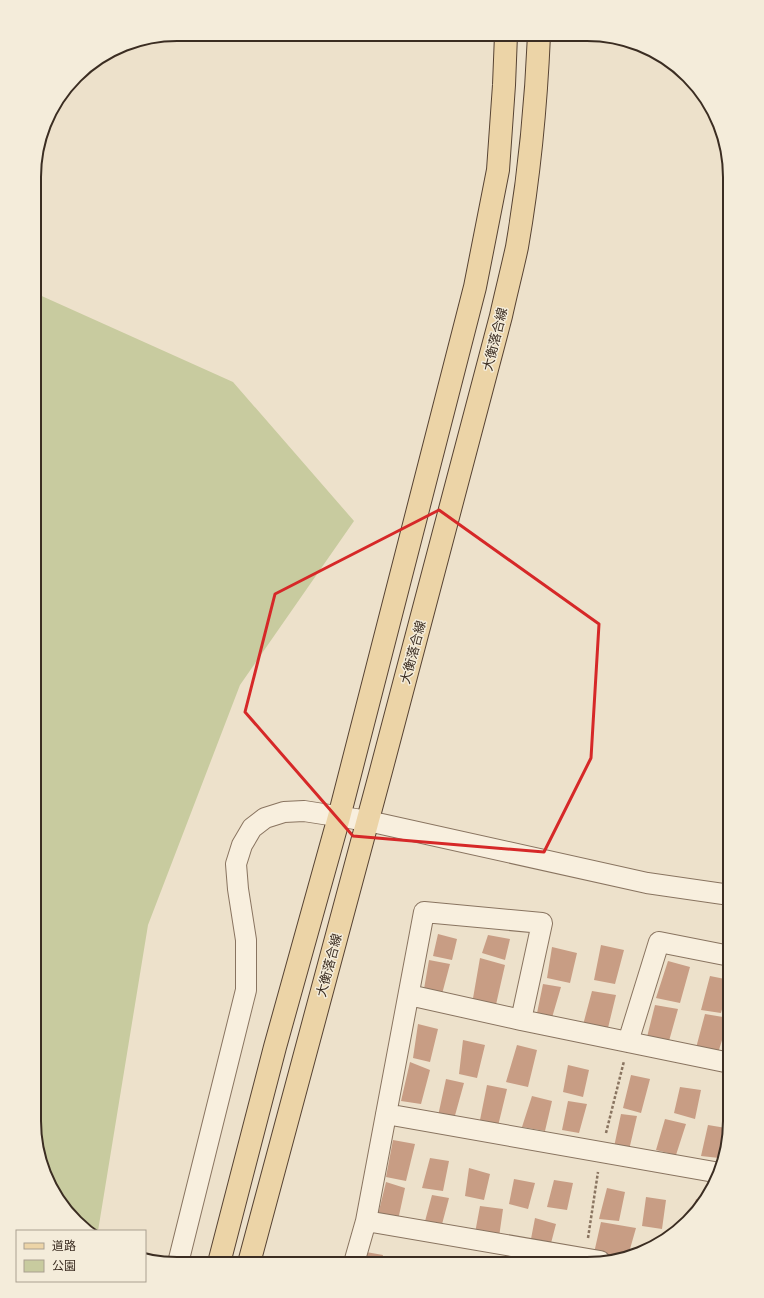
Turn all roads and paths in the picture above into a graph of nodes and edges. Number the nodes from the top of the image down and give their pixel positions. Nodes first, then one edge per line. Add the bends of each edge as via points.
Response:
1 (506, 41) edge
2 (539, 41) edge
3 (339, 817) junction
4 (368, 821) junction
5 (723, 894) edge
6 (723, 955) edge
7 (409, 995) junction
8 (521, 1020) junction
9 (628, 1042) junction
10 (723, 1062) edge
11 (386, 1114) junction
12 (713, 1173) edge
13 (366, 1221) junction
14 (179, 1257) edge
15 (222, 1257) edge
16 (251, 1257) edge
17 (356, 1257) edge
18 (577, 1257) edge

1 - 3 main road via 498,170 487,231
2 - 4 main road, 大衡落合線 via 537,90 528,174 516,249 501,316
3 - 4 street
3 - 14 street via 304,811 284,812 265,818 252,828 242,845 236,864 246,940 246,990
3 - 15 main road via 274,1047
4 - 5 street via 648,882
4 - 16 main road, 大衡落合線
6 - 9 street via 659,942
7 - 8 street
7 - 8 street via 424,912 542,923
7 - 11 street
8 - 9 street
9 - 10 street
11 - 12 street
11 - 13 street
13 - 17 street
13 - 18 street

